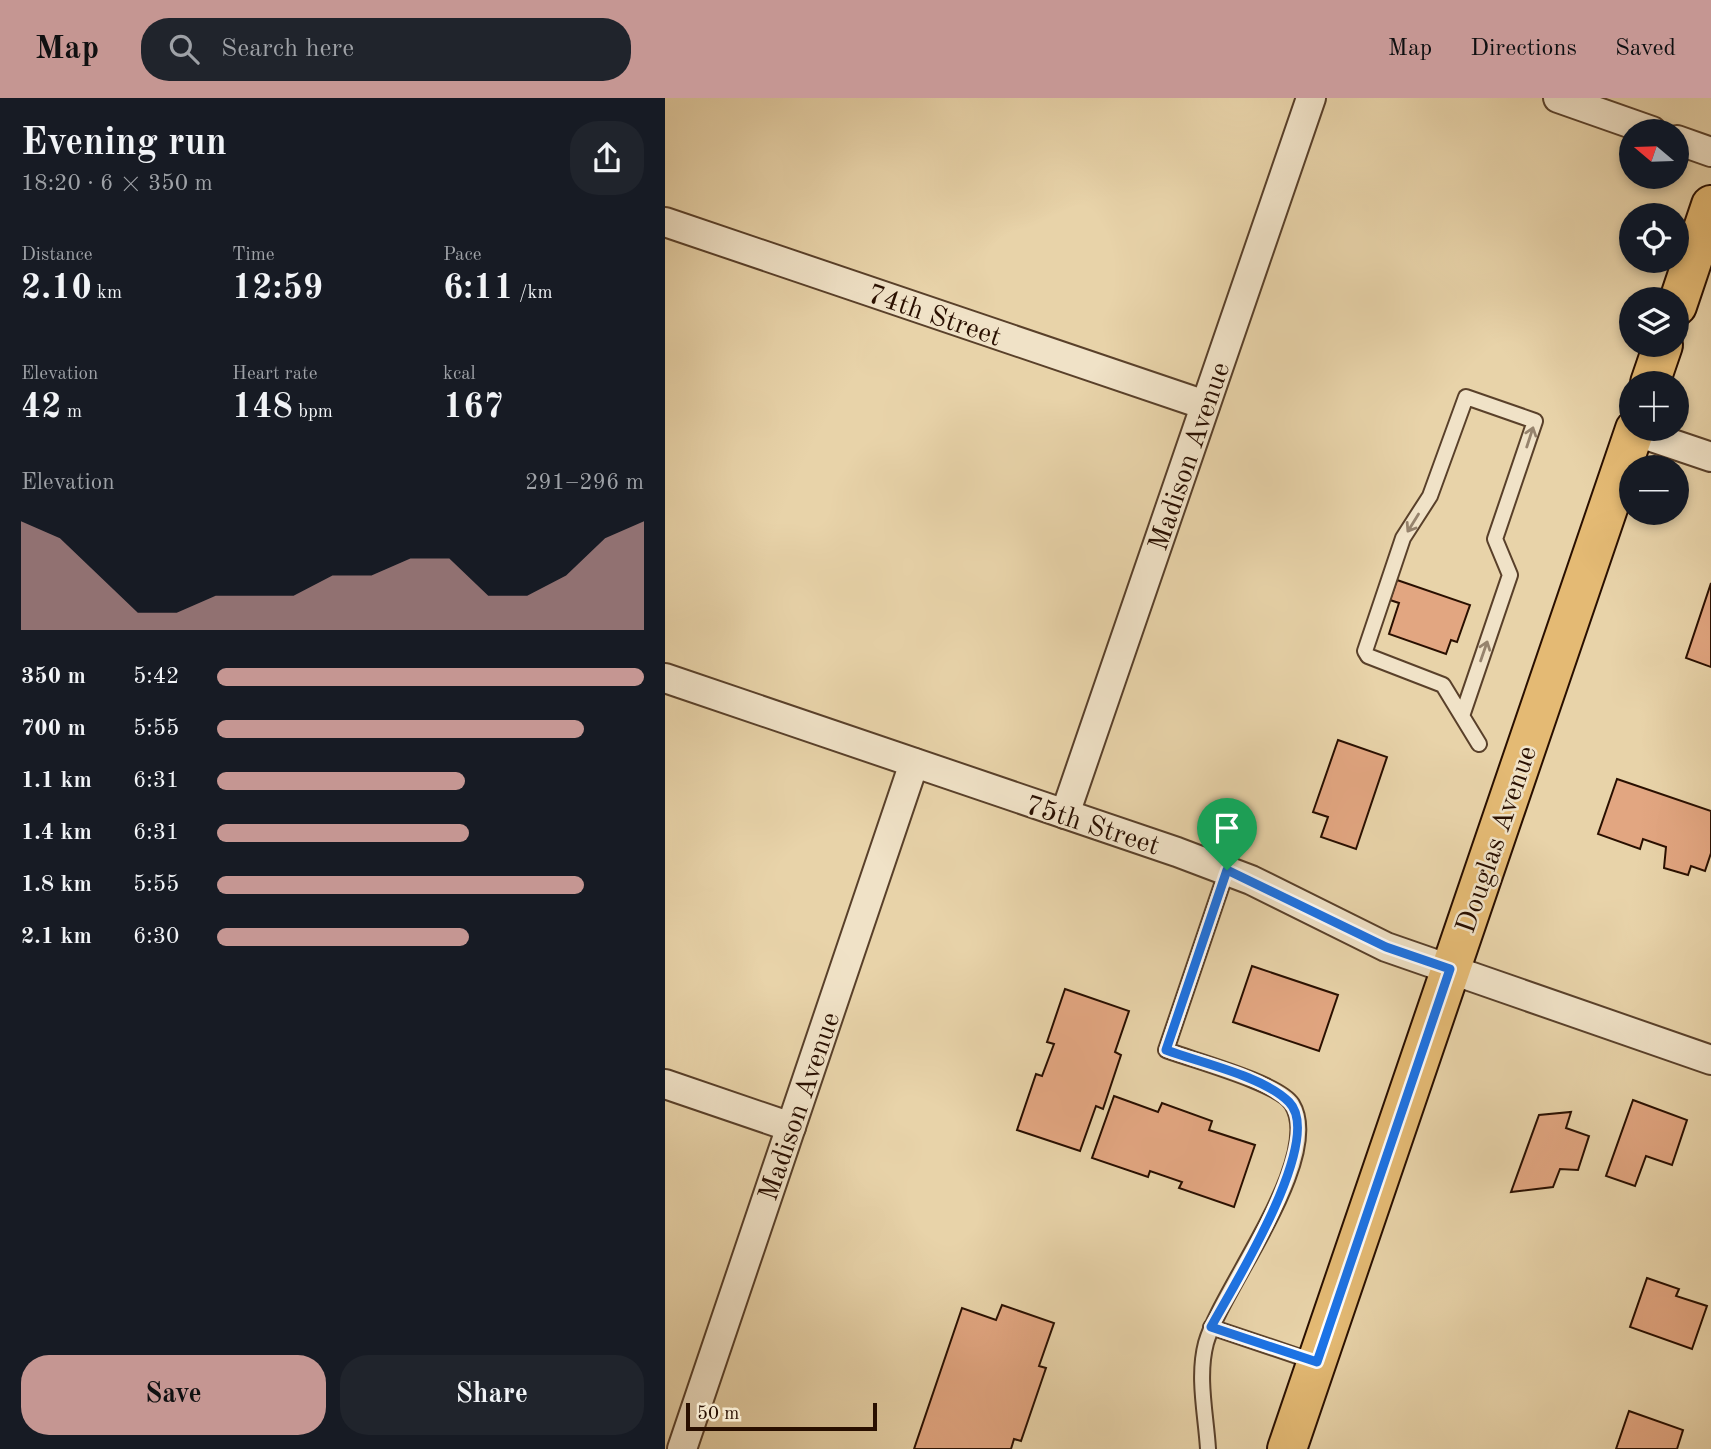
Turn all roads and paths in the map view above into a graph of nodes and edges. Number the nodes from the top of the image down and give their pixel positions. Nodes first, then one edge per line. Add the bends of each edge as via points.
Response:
1 (1311, 98) edge
2 (1557, 98) edge
3 (1619, 120) edge
4 (1689, 144) edge
5 (1711, 152) edge
6 (1711, 205) edge
7 (665, 222) edge
8 (1683, 287) edge
9 (1205, 405) junction
10 (1630, 441) edge
11 (1665, 441) edge
12 (1711, 457) edge
13 (665, 678) edge
14 (1462, 716) junction
15 (1479, 744) dead end
16 (915, 763) junction
17 (1065, 814) junction
18 (1227, 870) junction
19 (1450, 969) junction
20 (1711, 1060) edge
21 (665, 1084) edge
22 (791, 1127) junction
23 (1211, 1327) junction
24 (1317, 1362) junction
25 (682, 1449) edge
26 (1208, 1449) edge
27 (1287, 1449) edge

1 - 9 street, Madison Avenue
2 - 3 street
4 - 5 street
6 - 8 main road
7 - 9 street, 74th Street
9 - 17 street, Madison Avenue
10 - 19 main road, Douglas Avenue
11 - 12 street
13 - 16 street, 75th Street
14 -> 14 lane via 1510,575 1495,540 1535,421 1466,397 1430,496 1403,538 1365,650 1368,656 1443,685
14 - 15 lane
16 - 17 street, 75th Street
16 - 22 street, Madison Avenue
17 - 18 street, 75th Street
18 - 19 street, 75th Street via 1386,947
18 - 23 lane via 1166,1050 1276,1090 1292,1105 1298,1141 1264,1230
19 - 20 street, 75th Street
19 - 24 main road, Douglas Avenue
21 - 22 street
22 - 25 street, Madison Avenue
23 - 24 lane
23 - 26 lane via 1202,1369
24 - 27 main road, Douglas Avenue

